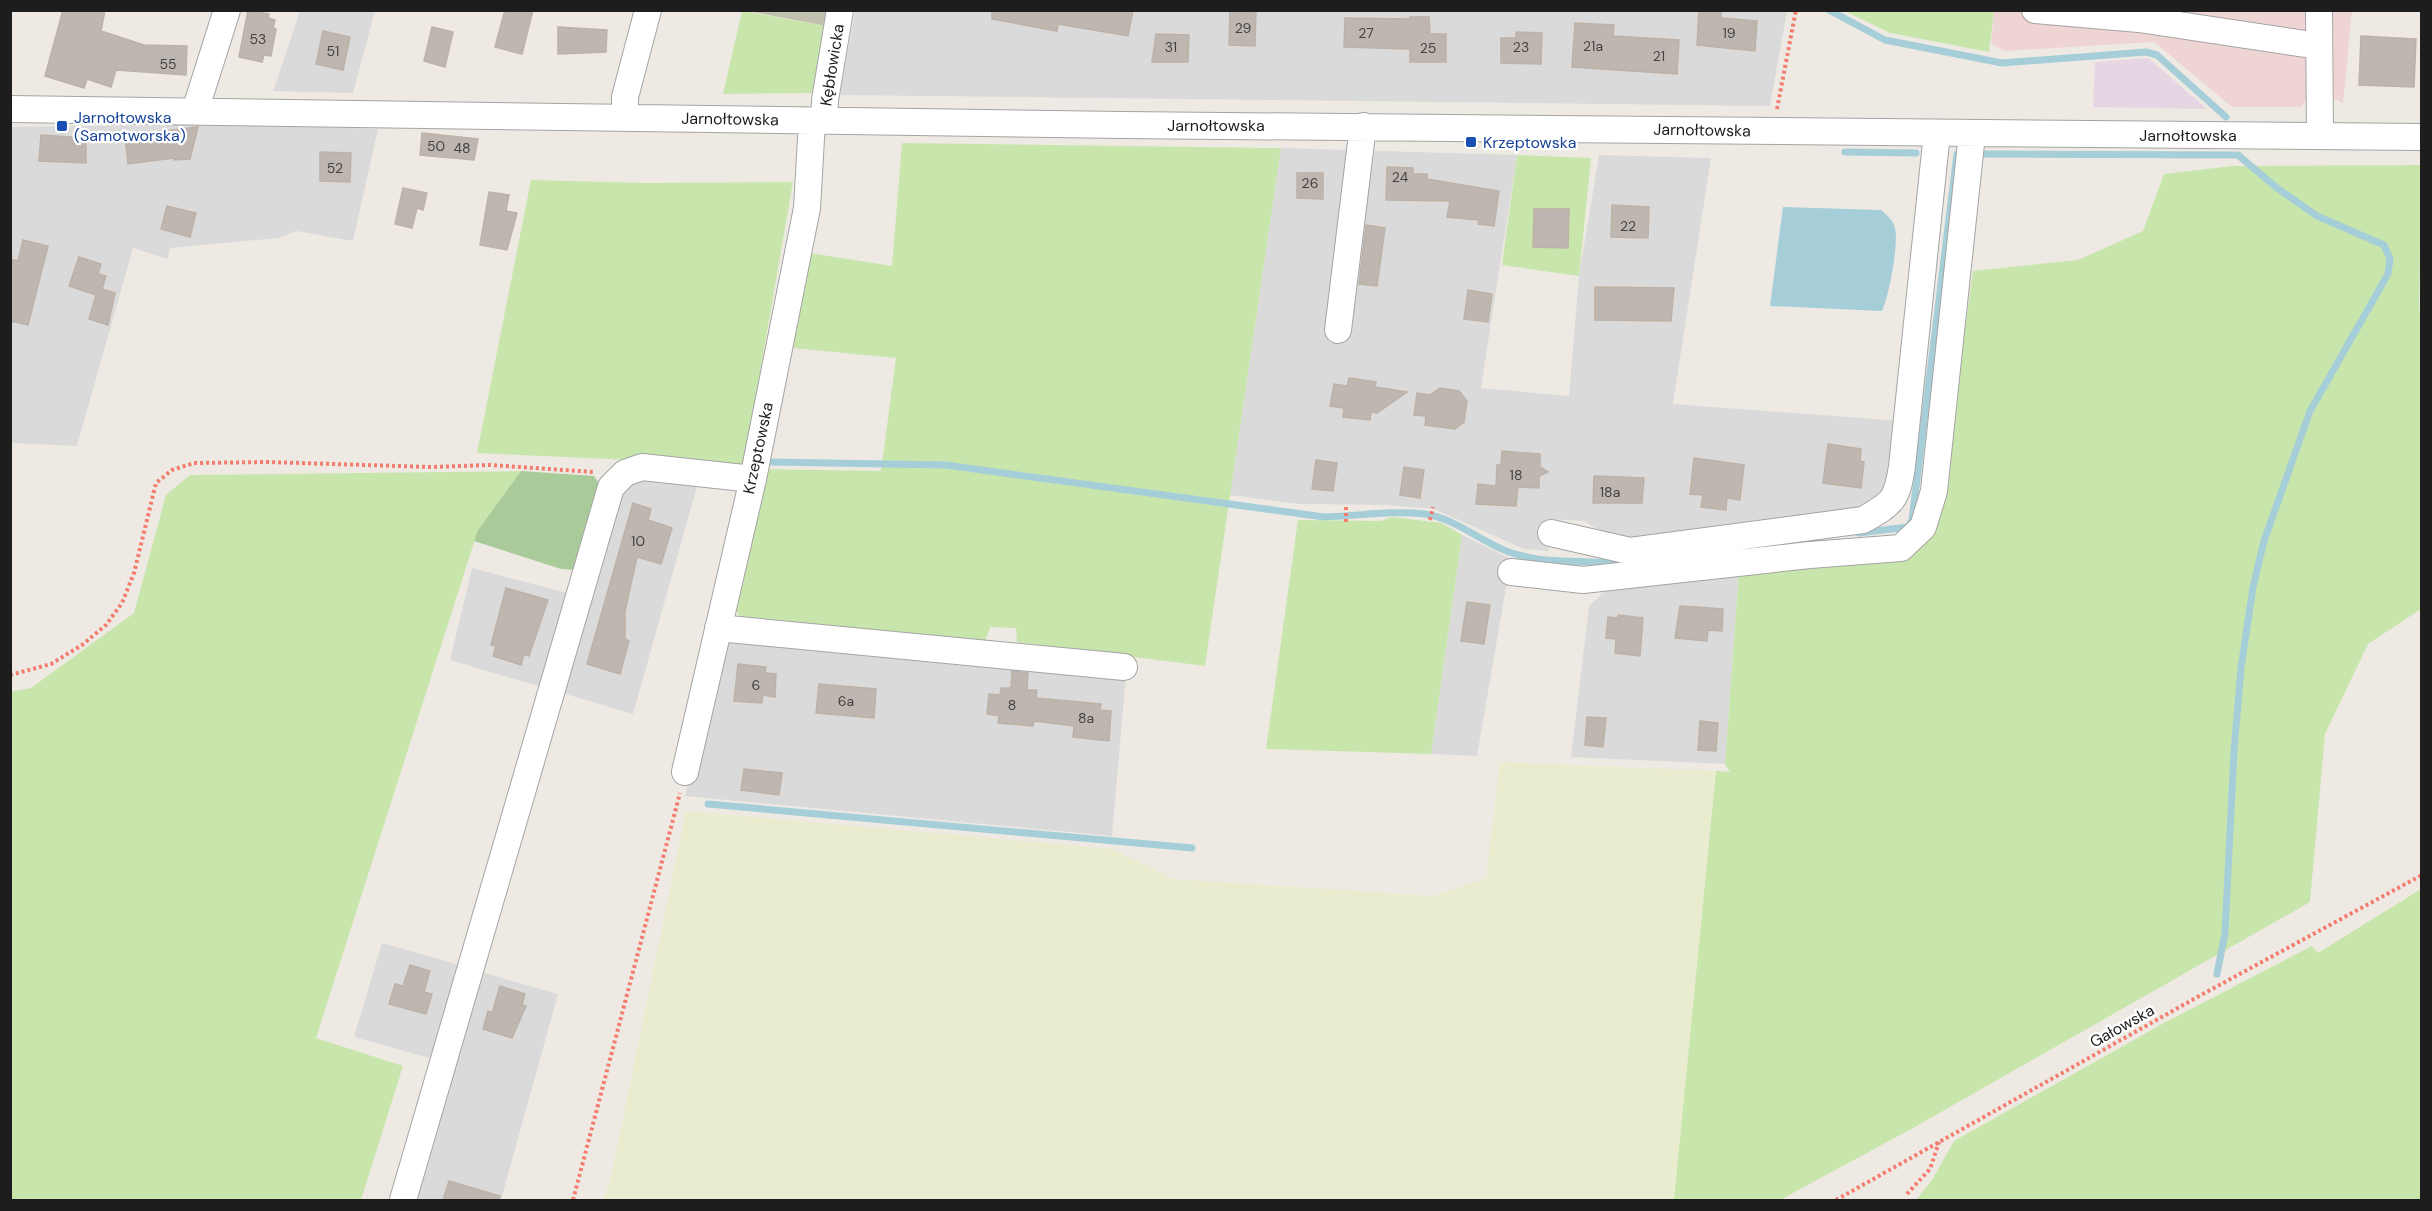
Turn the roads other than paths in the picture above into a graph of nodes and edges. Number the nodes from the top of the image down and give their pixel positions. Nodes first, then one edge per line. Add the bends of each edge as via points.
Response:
1 (227, 10) edge
2 (648, 10) edge
3 (840, 10) edge
4 (2035, 10) edge
5 (2319, 10) edge
6 (2139, 15) edge
7 (2319, 46) junction
8 (10, 109) edge
9 (195, 111) junction
10 (625, 118) junction
11 (818, 121) junction
12 (1363, 126) junction
13 (1937, 132) junction
14 (1972, 134) junction
15 (2320, 136) junction
16 (2421, 136) edge
17 (1338, 330) dead end
18 (753, 479) junction
19 (1551, 533) dead end
20 (1630, 563) junction
21 (1511, 572) dead end
22 (718, 628) junction
23 (1124, 667) dead end
24 (685, 772) road end
25 (403, 1200) edge

1 - 9 street
2 - 10 street via 625,97
3 - 11 street, Kębłowicka
4 - 6 street
5 - 7 street
6 - 7 street
7 - 15 street
8 - 9 street, Jarnołtowska
9 - 10 street, Jarnołtowska
10 - 11 street, Jarnołtowska
11 - 12 street, Jarnołtowska
11 - 18 street, Krzeptowska via 807,208
12 - 13 street, Jarnołtowska
12 - 17 street
13 - 14 street, Jarnołtowska
13 - 20 street via 1902,466 1898,490 1890,505 1863,520
14 - 15 street, Jarnołtowska
14 - 20 street via 1934,491 1923,527 1900,548
15 - 16 street, Jarnołtowska
18 - 22 street, Krzeptowska
18 - 25 street via 642,468 625,473 611,487
19 - 20 street
20 - 21 street via 1583,580
22 - 23 street
22 - 24 street, Krzeptowska

